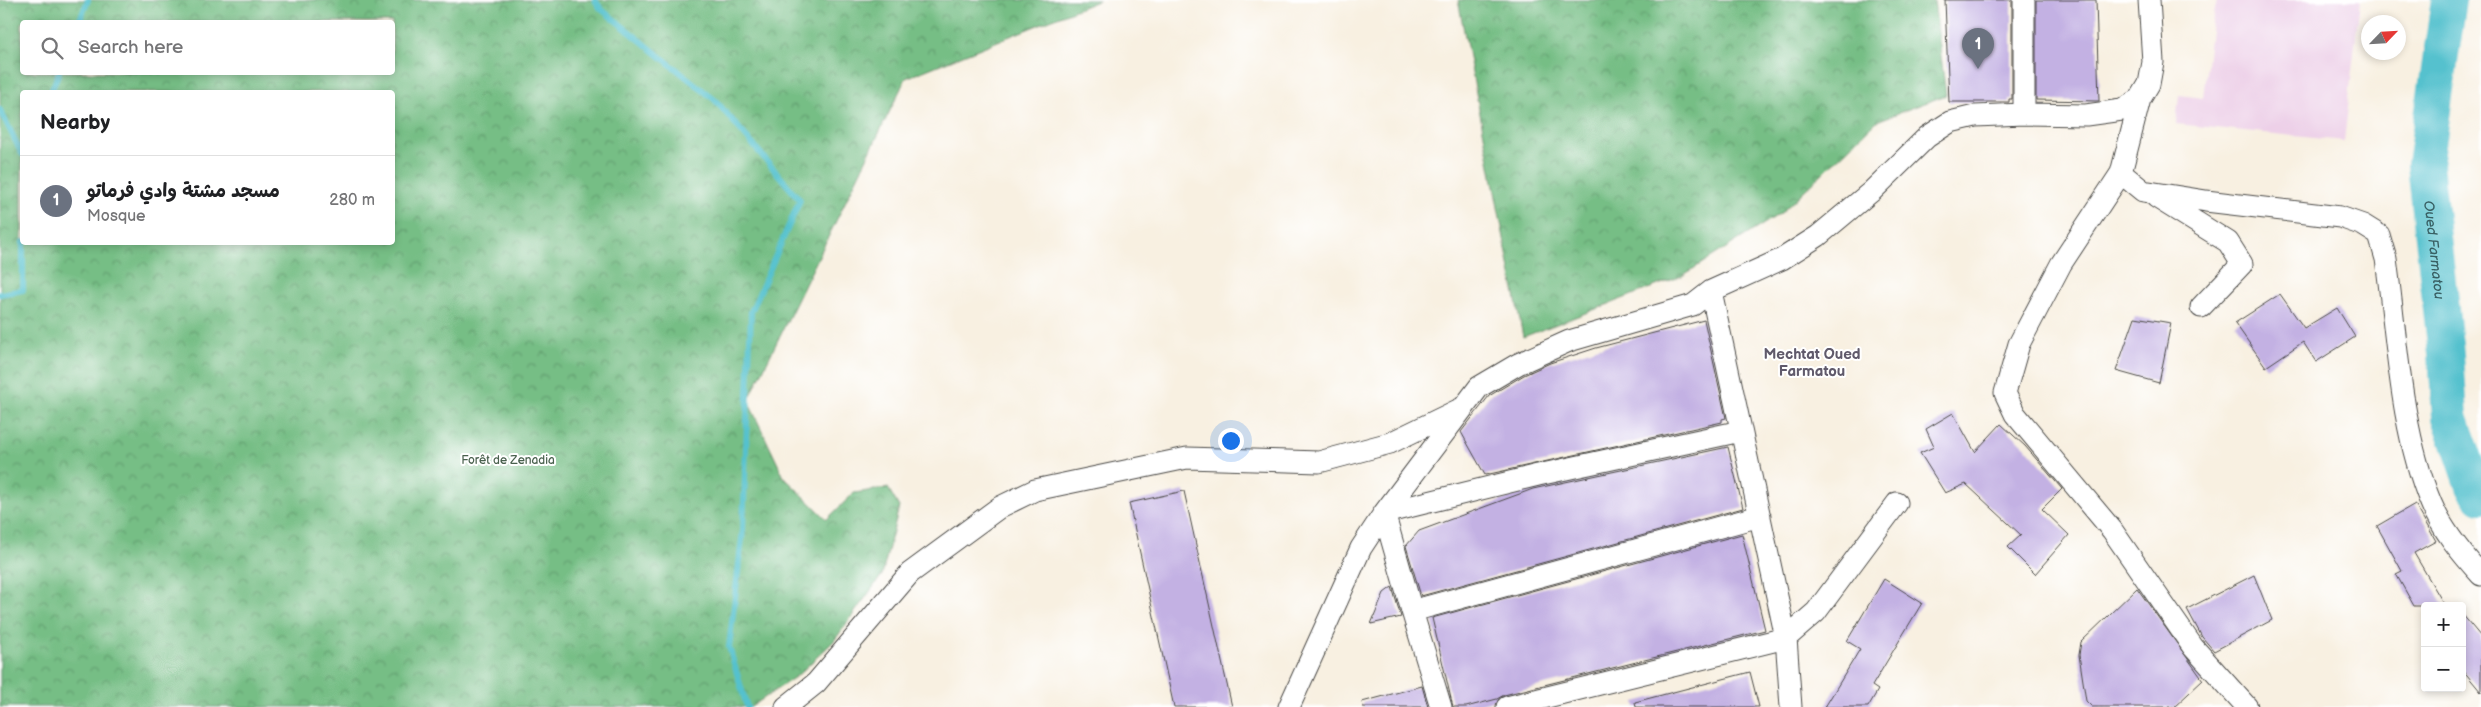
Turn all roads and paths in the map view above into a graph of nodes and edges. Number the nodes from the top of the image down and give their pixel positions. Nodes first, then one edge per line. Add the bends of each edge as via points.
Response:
1 (2024, 0) edge
2 (2149, 0) edge
3 (2140, 99) junction
4 (2024, 114) junction
5 (2121, 173) junction
6 (2148, 192) junction
7 (1711, 291) junction
8 (2201, 307) dead end
9 (1464, 407) junction
10 (1741, 431) junction
11 (1897, 503) dead end
12 (1384, 513) junction
13 (1760, 516) junction
14 (2481, 575) edge
15 (1412, 611) junction
16 (1786, 638) junction
17 (1518, 706) edge
18 (786, 707) edge
19 (1289, 707) edge
20 (1441, 707) edge
21 (1791, 707) edge
22 (2247, 707) edge

1 - 4 street
2 - 3 street via 2153,62 2150,84
3 - 4 street via 2122,110 2086,115
3 - 5 street
4 - 7 street via 1975,116 1950,122 1927,138 1818,236 1782,259
5 - 6 street
5 - 22 street via 2061,264 2042,300 2019,344 2005,393 2015,414 2112,530 2193,647
6 - 8 street via 2228,242 2242,264
6 - 14 street via 2340,217 2379,235 2386,259 2413,452 2431,504 2458,550
7 - 9 street via 1693,305 1569,341 1518,364 1479,387
7 - 10 street
9 - 12 street
9 - 18 street via 1390,443 1319,462 1187,458 1036,490 1000,507 910,573 816,683
10 - 12 street via 1538,475
10 - 13 street
11 - 16 street via 1816,612
12 - 15 street
12 - 19 street via 1361,548
13 - 15 street
13 - 16 street
15 - 20 street
16 - 17 street
16 - 21 street

